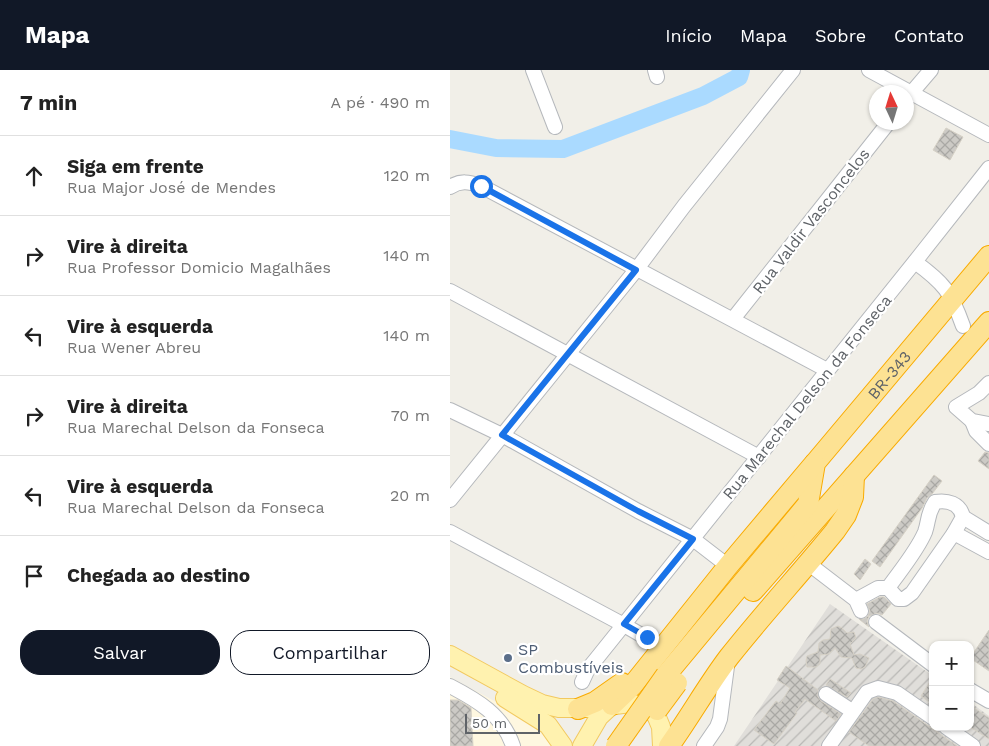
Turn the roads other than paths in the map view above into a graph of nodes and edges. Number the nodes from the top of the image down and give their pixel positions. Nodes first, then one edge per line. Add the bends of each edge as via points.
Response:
1 (533, 70) edge
2 (793, 70) edge
3 (869, 70) edge
4 (931, 70) edge
5 (892, 85) edge
6 (914, 90) edge
7 (914, 98) edge
8 (555, 126) dead end
9 (883, 130) edge
10 (989, 135) edge
11 (989, 168) edge
12 (450, 187) edge
13 (989, 256) edge
14 (915, 262) junction
15 (636, 270) junction
16 (450, 291) edge
17 (953, 300) junction
18 (733, 319) junction
19 (989, 322) edge
20 (962, 326) dead end
21 (568, 354) junction
22 (827, 370) junction
23 (989, 383) edge
24 (450, 410) edge
25 (972, 420) junction
26 (989, 424) edge
27 (502, 435) junction
28 (989, 444) edge
29 (760, 457) junction
30 (816, 463) junction
31 (854, 476) junction
32 (450, 500) edge
33 (963, 517) junction
34 (450, 532) edge
35 (989, 532) edge
36 (954, 533) junction
37 (693, 539) junction
38 (989, 552) edge
39 (774, 557) junction
40 (808, 564) junction
41 (728, 566) junction
42 (888, 588) junction
43 (876, 622) dead end
44 (624, 624) junction
45 (661, 649) junction
46 (450, 655) edge
47 (729, 658) junction
48 (929, 662) edge
49 (450, 667) edge
50 (671, 679) junction
51 (582, 682) dead end
52 (450, 686) edge
53 (974, 693) edge
54 (826, 694) dead end
55 (520, 700) junction
56 (989, 702) edge
57 (612, 705) junction
58 (578, 708) junction
59 (852, 711) junction
60 (929, 715) edge
61 (952, 731) edge
62 (513, 746) edge
63 (564, 746) edge
64 (582, 746) edge
65 (616, 746) edge
66 (632, 746) edge
67 (662, 746) edge
68 (669, 746) edge
69 (704, 746) edge
70 (829, 746) edge
71 (973, 746) edge

1 - 8 street
2 - 15 street
3 - 5 street
4 - 6 street
7 - 10 street
9 - 18 street, Rua Valdir Vasconcelos
11 - 14 street, Rua Marechal Delson da Fonseca
12 - 15 street via 466,182 481,186
13 - 17 highway, BR-343
14 - 17 street via 930,273
14 - 22 street, Rua Marechal Delson da Fonseca
15 - 18 street
15 - 21 street
16 - 21 street
17 - 20 street
17 - 30 highway, BR-343
18 - 22 street
19 - 31 highway
21 - 27 street
21 - 29 street
22 - 29 street, Rua Marechal Delson da Fonseca
23 - 25 street via 956,407
24 - 27 street
25 - 26 street
25 - 28 street via 976,431
27 - 32 street
27 - 37 street
29 - 37 street, Rua Marechal Delson da Fonseca
30 - 39 highway, BR-343 via 808,504
30 - 41 highway
31 - 39 highway
31 - 40 highway via 853,498 846,514
33 - 35 street
33 - 36 street
33 - 42 street via 956,506 945,501 935,502 929,511 925,532
34 - 44 street
36 - 38 street
36 - 42 street via 904,599 898,599
37 - 41 street
37 - 44 street, Rua Marechal Delson da Fonseca
39 - 50 highway via 702,629
40 - 42 street via 858,606 878,588
40 - 47 highway
41 - 45 highway
43 - 48 street
44 - 45 street
44 - 51 street, Rua Marechal Delson da Fonseca via 588,669
45 - 57 highway via 632,686
45 - 58 highway via 610,693
46 - 55 main road
47 - 68 highway
47 - 69 street via 720,719
49 - 55 main road
50 - 65 highway, bridge
50 - 66 highway, bridge
52 - 62 street via 491,710
53 - 56 street
54 - 59 street
55 - 58 main road via 559,708
55 - 63 main road via 548,725
57 - 58 main road
57 - 64 main road via 599,718
57 - 67 main road via 630,702 656,715
59 - 60 street via 867,692 878,688 897,693
59 - 70 street
61 - 71 street

